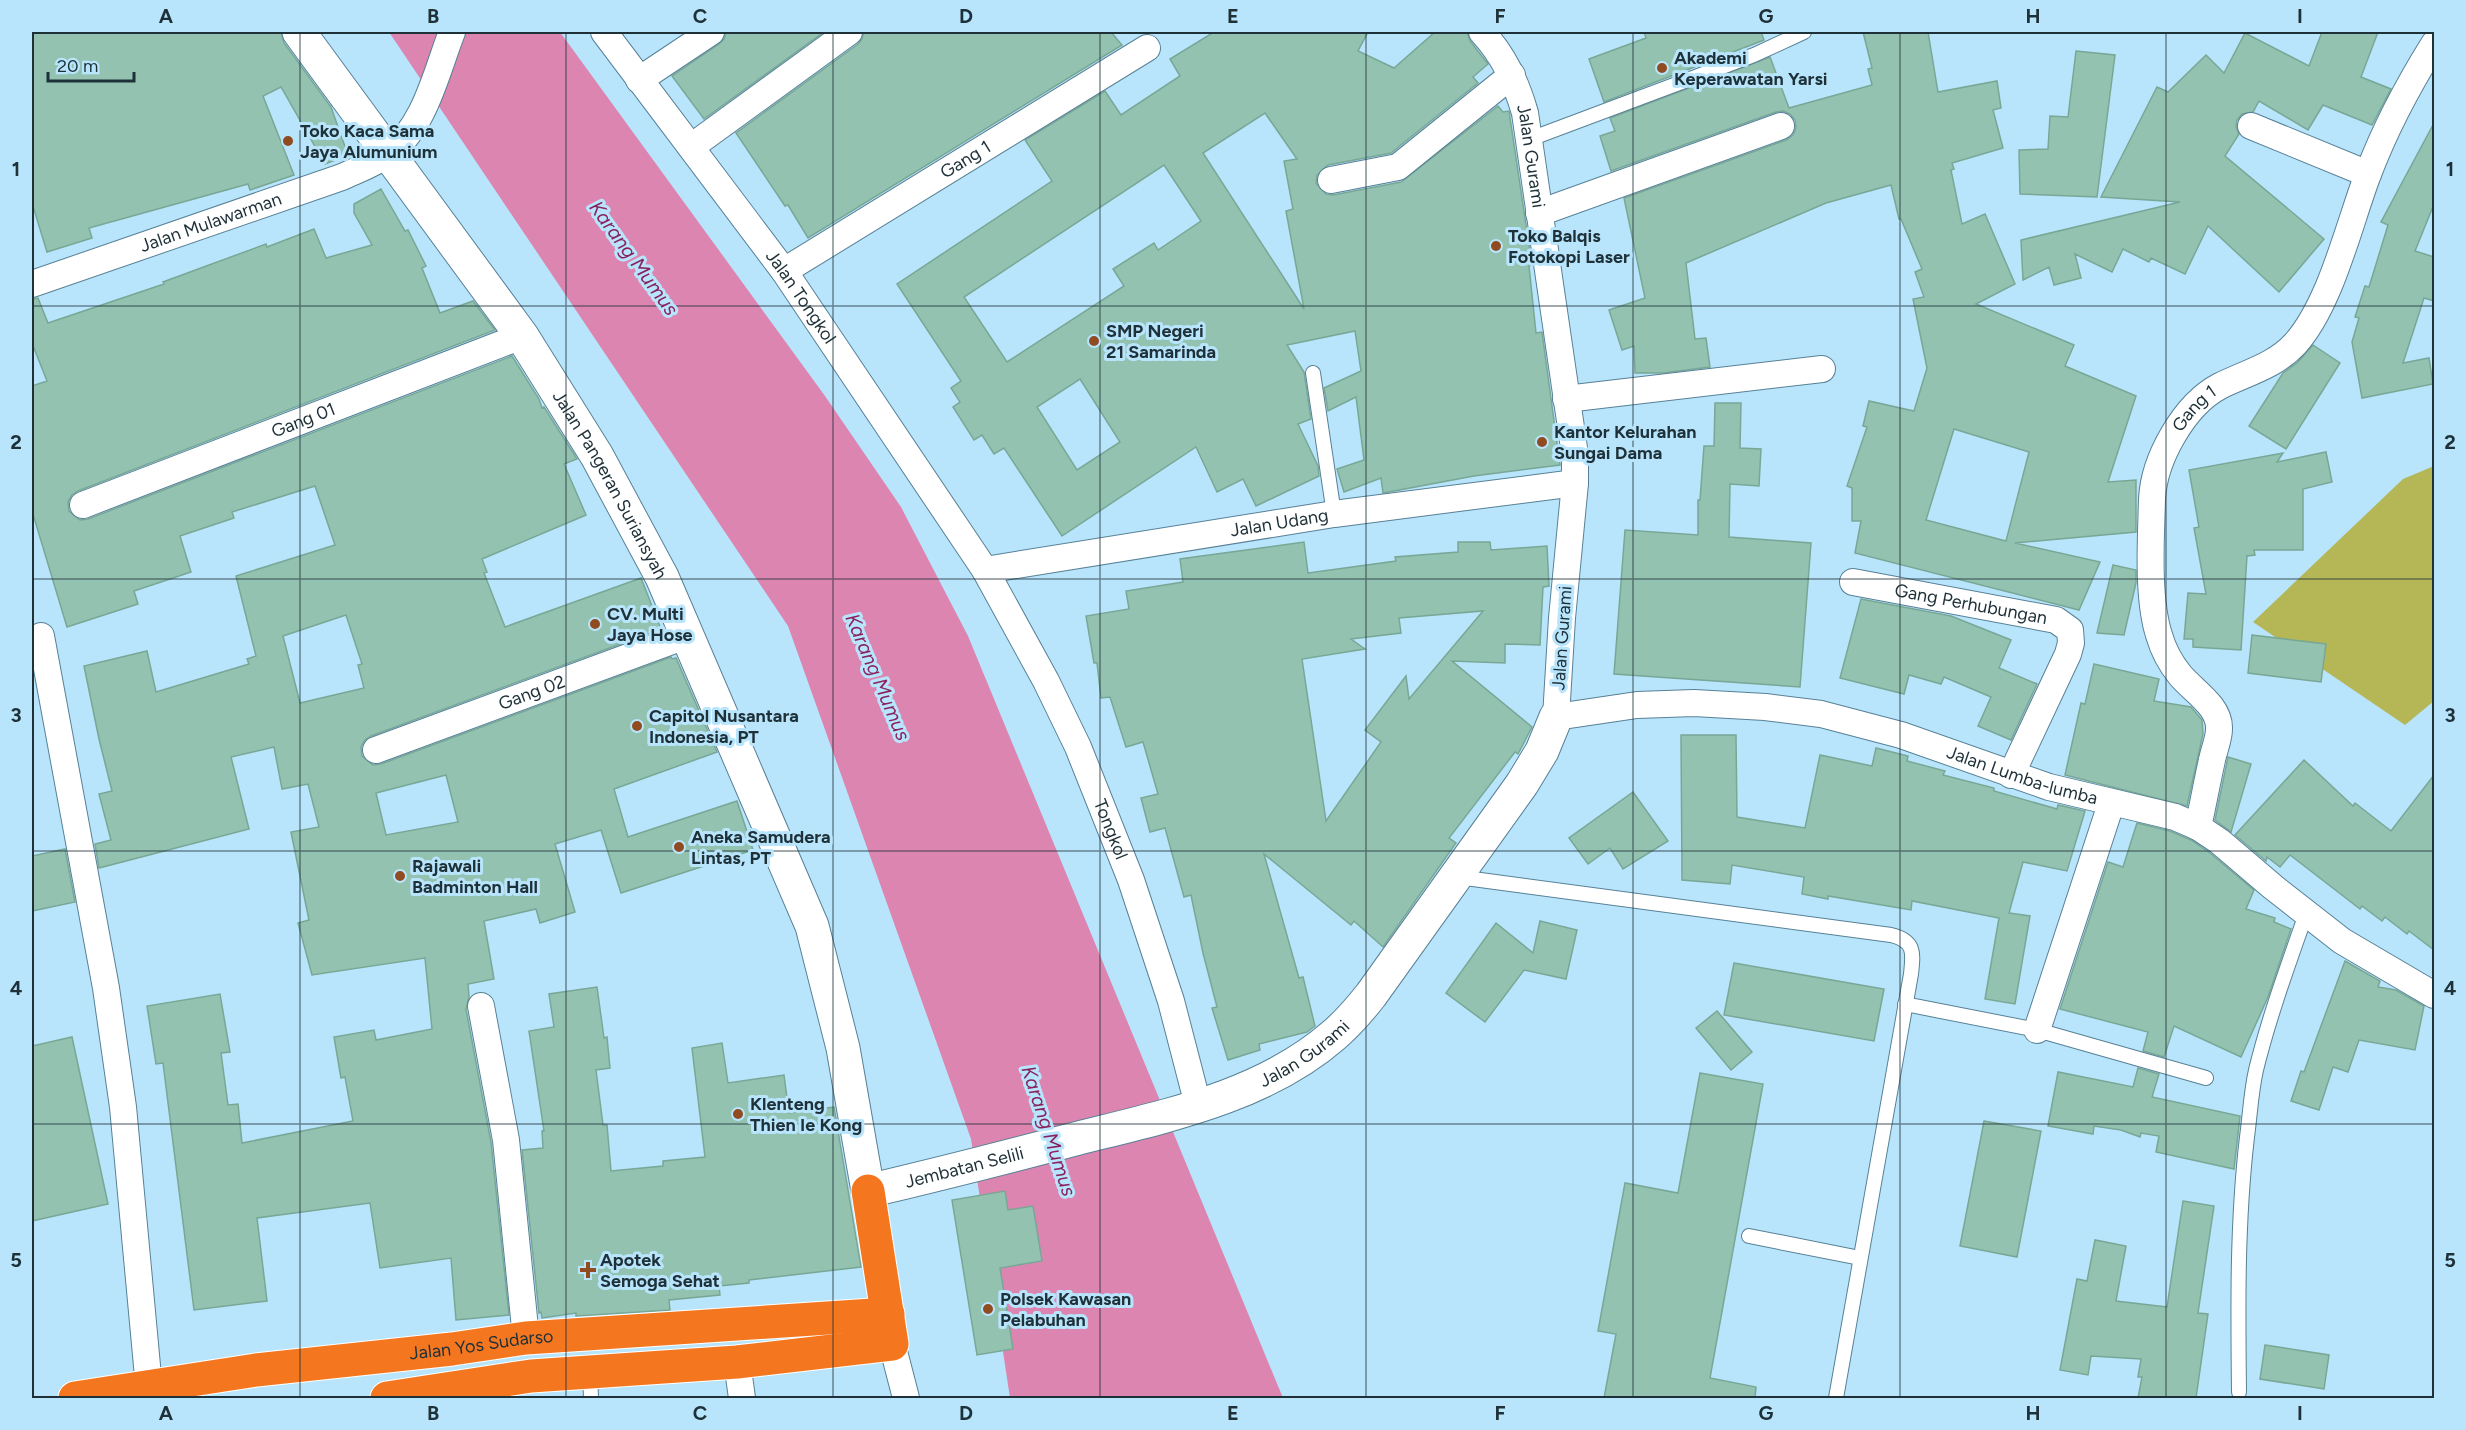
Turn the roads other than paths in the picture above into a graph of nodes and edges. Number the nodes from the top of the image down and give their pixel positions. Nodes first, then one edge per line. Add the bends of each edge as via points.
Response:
1 (299, 32) edge
2 (452, 32) edge
3 (604, 32) edge
4 (711, 32) edge
5 (849, 32) edge
6 (1482, 32) edge
7 (1804, 32) edge
8 (2434, 44) edge
9 (1147, 48) dead end
10 (1512, 75) junction
11 (639, 80) junction
12 (1781, 126) dead end
13 (2251, 126) dead end
14 (1530, 139) junction
15 (691, 147) junction
16 (387, 154) junction
17 (2368, 174) junction
18 (1331, 180) dead end
19 (1539, 213) junction
20 (784, 271) junction
21 (32, 284) edge
22 (522, 336) junction
23 (1822, 369) dead end
24 (1313, 373) dead end
25 (1566, 399) junction
26 (1575, 483) junction
27 (83, 505) dead end
28 (1334, 514) junction
29 (985, 570) junction
30 (1853, 582) dead end
31 (688, 635) junction
32 (41, 636) dead end
33 (1556, 717) junction
34 (376, 750) dead end
35 (2011, 776) junction
36 (2111, 804) junction
37 (2198, 827) junction
38 (1456, 877) junction
39 (2306, 914) junction
40 (2434, 995) edge
41 (1905, 1004) junction
42 (481, 1006) dead end
43 (2037, 1030) junction
44 (2206, 1078) dead end
45 (1184, 1110) junction
46 (868, 1191) junction
47 (1749, 1236) dead end
48 (1860, 1258) junction
49 (890, 1329) junction
50 (526, 1338) junction
51 (737, 1362) junction
52 (590, 1386) edge
53 (2239, 1392) dead end
54 (150, 1393) edge
55 (75, 1398) edge
56 (390, 1398) edge
57 (742, 1398) edge
58 (906, 1398) edge
59 (1836, 1398) edge

1 - 16 main road, Jalan Pangeran Suriansyah
2 - 16 street, Jalan Mulawarman via 418,119
3 - 11 street, Jalan Tongkol
4 - 11 street
5 - 15 street
6 - 10 street, Jalan Gurami
7 - 14 lane via 1754,55
8 - 17 street, Gang 1
9 - 20 street, Gang 1
10 - 14 street, Jalan Gurami
10 - 18 street via 1398,167
11 - 15 street, Jalan Tongkol
12 - 19 street
13 - 17 street
14 - 19 street, Jalan Gurami
15 - 20 street, Jalan Tongkol
16 - 21 street, Jalan Mulawarman via 342,177
16 - 22 main road, Jalan Pangeran Suriansyah
17 - 37 street, Gang 1 via 2336,268 2304,333 2276,359 2218,387 2197,405 2159,461 2150,540 2158,634 2180,674 2211,706 2219,728
19 - 25 street, Jalan Gurami
20 - 29 street, Jalan Tongkol
22 - 27 street, Gang 01
22 - 31 main road, Jalan Pangeran Suriansyah via 597,456 662,577
23 - 25 street
24 - 28 lane
25 - 26 street, Jalan Gurami via 1575,454
26 - 28 street, Jalan Udang
26 - 33 street, Jalan Gurami
28 - 29 street, Jalan Udang
29 - 45 street, Tongkol via 1078,747 1131,880 1170,1001
30 - 35 street, Gang Perhubungan via 2021,612 2067,626 2071,638 2067,654
31 - 34 street, Gang 02
31 - 46 main road, Jalan Pangeran Suriansyah via 812,926 843,1048
32 - 54 street via 106,988 123,1107
33 - 35 street, Jalan Lumba-lumba via 1637,705 1694,703 1821,714 1901,735
33 - 38 main road, Jalan Gurami via 1533,767
35 - 36 street, Jalan Lumba-lumba
36 - 37 street, Jalan Lumba-lumba via 2157,812
36 - 43 street
37 - 39 street, Jalan Lumba-lumba
38 - 41 lane via 1900,937 1909,943 1913,954
38 - 45 main road, Jalan Gurami via 1371,995 1333,1036 1285,1069 1253,1085
39 - 40 street, Jalan Lumba-lumba via 2369,958
39 - 53 lane via 2256,1072 2240,1231
41 - 43 lane
41 - 48 lane
42 - 50 street via 506,1140
43 - 44 lane
45 - 46 main road, Jembatan Selili
46 - 49 highway, Jalan Pangeran Suriansyah
47 - 48 lane
48 - 59 lane
49 - 50 highway, Jalan Yos Sudarso
49 - 51 highway, Jalan Yos Sudarso
49 - 58 street
50 - 54 highway, Jalan Yos Sudarso via 256,1370
51 - 52 highway, Jalan Yos Sudarso
51 - 57 street
52 - 56 highway, Jalan Yos Sudarso via 531,1376
54 - 55 highway, Jalan Yos Sudarso

